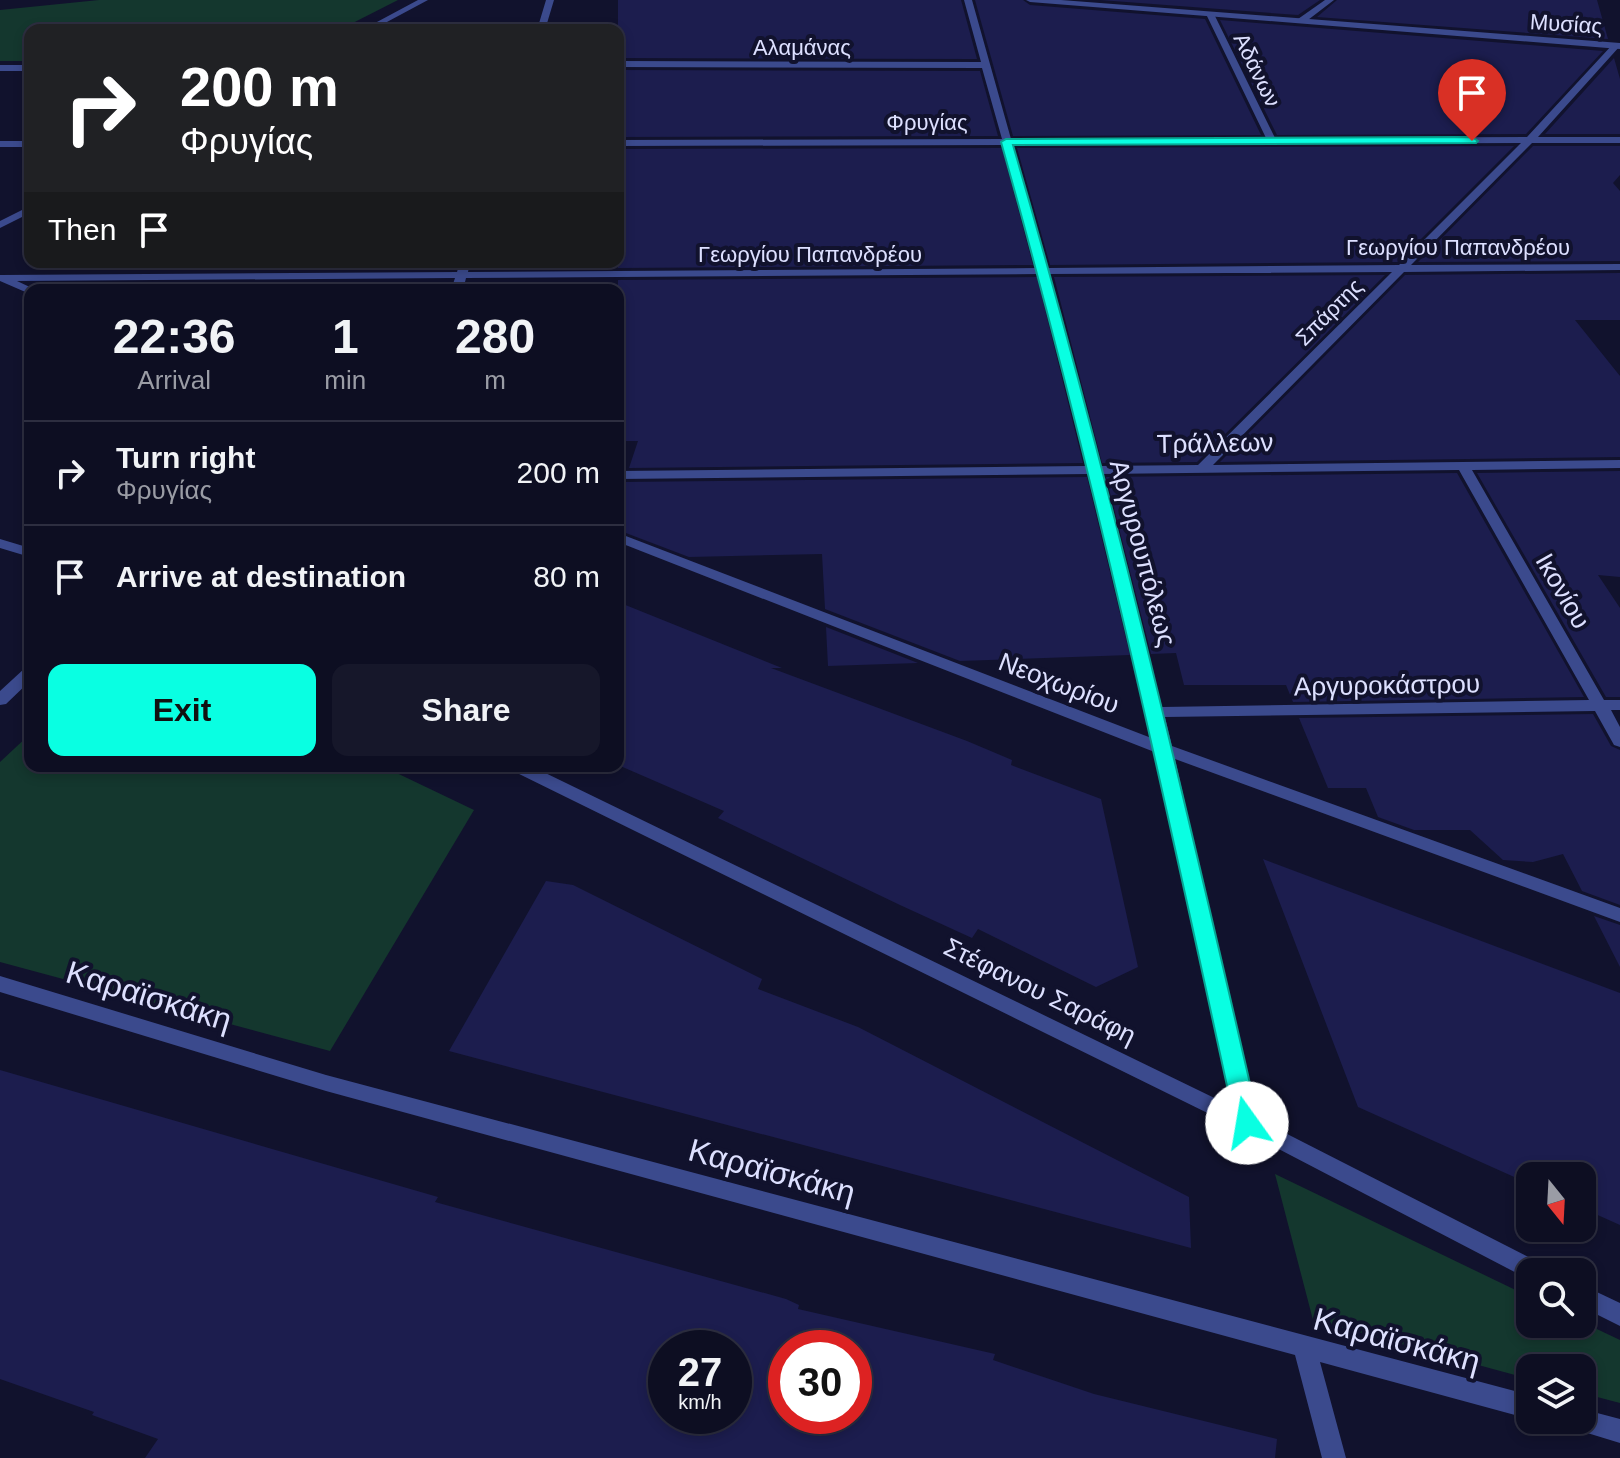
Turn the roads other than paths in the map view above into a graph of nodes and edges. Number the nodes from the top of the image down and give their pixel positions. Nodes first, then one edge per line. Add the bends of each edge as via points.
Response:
1 (424, 0) edge
2 (550, 0) edge
3 (968, 0) edge
4 (1030, 0) edge
5 (1038, 0) edge
6 (1330, 0) edge
7 (1210, 14) junction
8 (1301, 21) junction
9 (378, 24) edge
10 (543, 24) edge
11 (1618, 46) edge
12 (624, 64) edge
13 (987, 65) junction
14 (0, 68) edge
15 (24, 68) edge
16 (1530, 140) junction
17 (1620, 140) edge
18 (1272, 141) junction
19 (1006, 142) junction
20 (624, 143) edge
21 (0, 144) edge
22 (24, 144) edge
23 (24, 212) edge
24 (0, 225) edge
25 (1403, 267) junction
26 (1620, 267) edge
27 (463, 268) edge
28 (1044, 273) junction
29 (461, 276) junction
30 (0, 278) edge
31 (459, 284) edge
32 (24, 288) edge
33 (1620, 464) edge
34 (1463, 465) junction
35 (1203, 467) junction
36 (1092, 469) junction
37 (624, 475) edge
38 (624, 539) edge
39 (0, 543) edge
40 (24, 551) edge
41 (24, 678) edge
42 (0, 700) edge
43 (1601, 705) junction
44 (1620, 705) edge
45 (1156, 712) junction
46 (1620, 741) edge
47 (1161, 748) junction
48 (529, 772) edge
49 (1620, 915) edge
50 (0, 984) edge
51 (1247, 1123) junction
52 (1516, 1262) edge
53 (1596, 1303) edge
54 (1620, 1315) edge
55 (1305, 1349) junction
56 (1516, 1403) edge
57 (1596, 1425) edge
58 (1620, 1431) edge
59 (1334, 1458) edge

1 - 9 street
2 - 10 street
3 - 13 street, Αργυρουπόλεως
4 - 5 street, Μυσίας
5 - 7 street, Μυσίας
6 - 8 street
7 - 8 street, Μυσίας
7 - 18 street, Αδάνων
8 - 11 street, Μυσίας
11 - 16 street, Σπάρτης
12 - 13 street, Αλαμάνας
13 - 19 street, Αργυρουπόλεως
14 - 15 street
16 - 17 street, Φρυγίας
16 - 18 street, Φρυγίας
16 - 25 street, Σπάρτης
18 - 19 street, Φρυγίας
19 - 20 street, Φρυγίας
19 - 28 street, Αργυρουπόλεως
21 - 22 street
23 - 24 street
25 - 26 street, Γεωργίου Παπανδρέου
25 - 28 street, Γεωργίου Παπανδρέου
25 - 35 street, Σπάρτης
27 - 29 street
28 - 29 street, Γεωργίου Παπανδρέου
28 - 36 street, Αργυρουπόλεως
29 - 30 street, Γεωργίου Παπανδρέου
29 - 31 street
30 - 32 street
33 - 34 street, Τράλλεων
34 - 35 street, Τράλλεων
34 - 43 street, Ικονίου
35 - 36 street, Τράλλεων
36 - 37 street, Τράλλεων
36 - 45 street, Αργυρουπόλεως
38 - 47 street, Νεοχωρίου
39 - 40 street
41 - 42 street
43 - 44 street, Αργυροκάστρου
43 - 45 street, Αργυροκάστρου
43 - 46 street, Ικονίου
45 - 47 street, Αργυρουπόλεως
47 - 49 street, Νεοχωρίου
47 - 51 street, Αργυρουπόλεως
48 - 51 street, Στέφανου Σαράφη
50 - 55 street, Καραϊσκάκη via 326,1083
51 - 52 street, Στέφανου Σαράφη
53 - 54 street
55 - 56 street, Καραϊσκάκη
55 - 59 street
57 - 58 street

